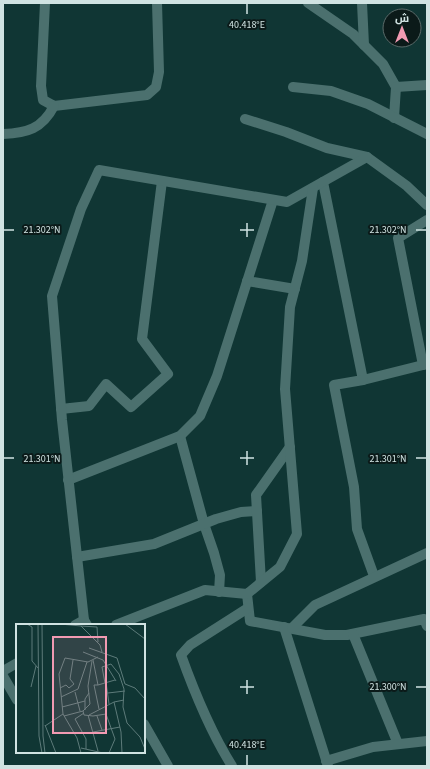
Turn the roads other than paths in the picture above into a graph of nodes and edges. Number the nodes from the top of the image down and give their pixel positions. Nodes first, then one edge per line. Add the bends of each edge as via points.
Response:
1 (45, 3) edge
2 (157, 3) edge
3 (308, 3) edge
4 (362, 3) edge
5 (364, 45) junction
6 (427, 85) edge
7 (293, 87) dead end
8 (396, 87) junction
9 (54, 106) junction
10 (394, 118) junction
11 (245, 119) dead end
12 (3, 134) edge
13 (427, 134) edge
14 (367, 157) junction
15 (162, 181) junction
16 (323, 182) junction
17 (313, 188) junction
18 (273, 200) junction
19 (427, 205) edge
20 (427, 220) edge
21 (247, 281) junction
22 (294, 289) junction
23 (425, 365) edge
24 (363, 380) junction
25 (61, 409) junction
26 (180, 436) junction
27 (290, 447) junction
28 (68, 480) junction
29 (257, 511) junction
30 (204, 524) junction
31 (427, 553) edge
32 (77, 557) junction
33 (374, 576) junction
34 (261, 582) junction
35 (219, 592) junction
36 (247, 594) junction
37 (248, 608) junction
38 (82, 623) edge
39 (119, 624) edge
40 (427, 626) edge
41 (288, 628) junction
42 (353, 634) junction
43 (16, 664) edge
44 (3, 671) edge
45 (3, 676) edge
46 (16, 698) edge
47 (145, 726) edge
48 (427, 741) edge
49 (398, 744) junction
50 (327, 764) edge
51 (168, 766) edge
52 (232, 766) edge

1 - 9 street via 41,86 43,100
2 - 9 street via 159,72 156,87 147,95
3 - 5 street via 353,34
4 - 5 street
5 - 8 street via 383,64
6 - 8 street
7 - 10 street via 331,91 368,104
8 - 10 street
9 - 12 street via 48,117 36,127 21,133
10 - 13 street
11 - 14 street via 327,148
14 - 16 street
14 - 19 street via 408,186
15 - 18 street
15 - 25 street via 99,170 81,210 52,296
15 - 25 street via 142,339 168,374 131,407 106,384 89,406
16 - 17 street
16 - 24 street
17 - 18 street via 287,202
17 - 22 street via 302,261
18 - 21 street
20 - 23 street via 398,238
21 - 22 street
21 - 26 street via 217,376 200,416
22 - 27 street via 290,307 285,389
23 - 24 street
24 - 33 street via 334,385 354,487 357,529
25 - 28 street
26 - 28 street
26 - 30 street
27 - 29 street via 256,495
27 - 34 street via 297,534 280,567
28 - 32 street
29 - 30 street via 241,512
29 - 34 street
30 - 32 street via 154,544
30 - 35 street via 220,575
31 - 33 street
32 - 38 street
33 - 41 street via 315,605
34 - 36 street
35 - 36 street
35 - 39 street via 205,590
36 - 37 street
37 - 41 street via 250,621
37 - 52 street via 190,645 180,655 202,711
40 - 42 street via 424,619
41 - 42 street via 325,635
41 - 50 street
42 - 49 street
43 - 44 street
45 - 46 street
47 - 51 street
48 - 49 street
49 - 50 street via 372,747

